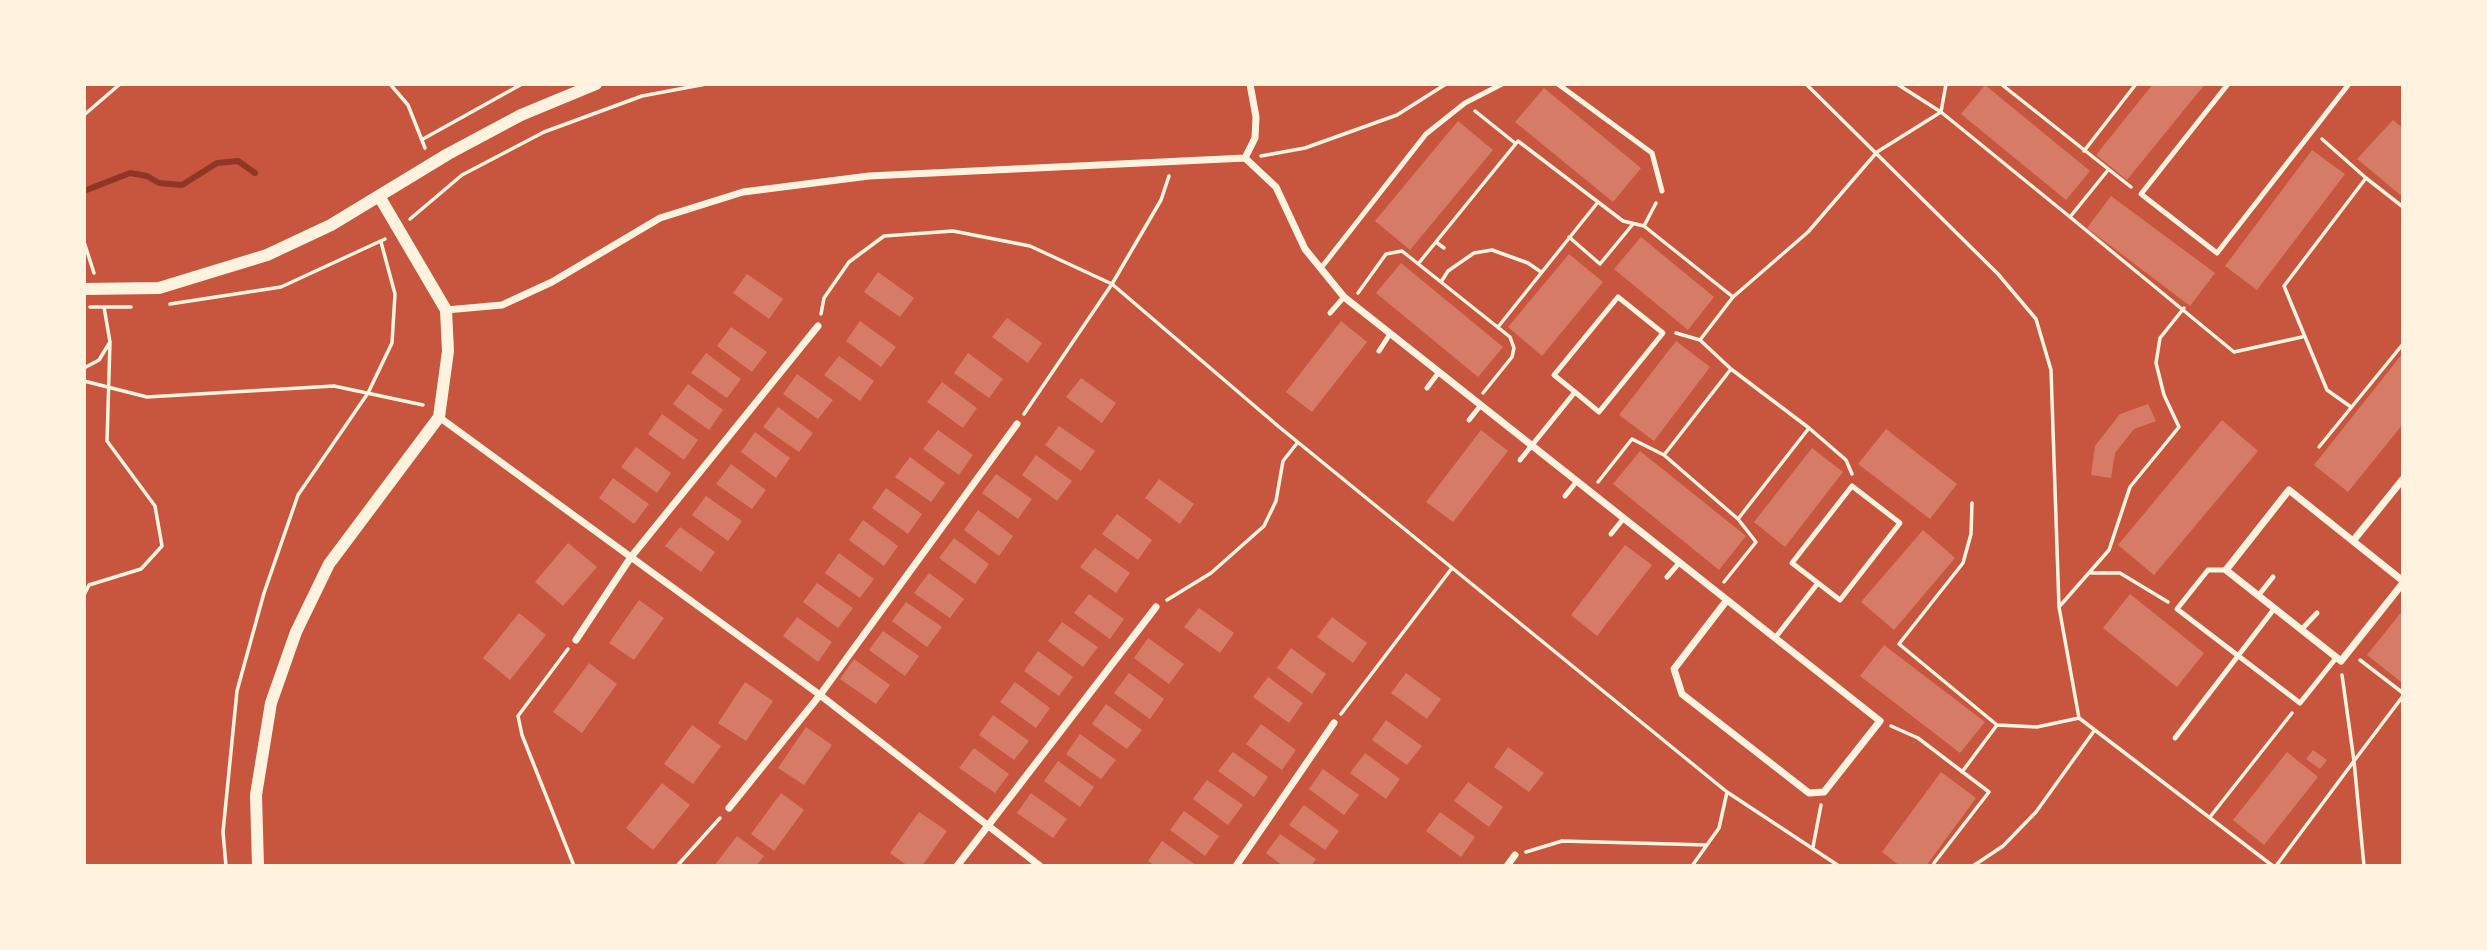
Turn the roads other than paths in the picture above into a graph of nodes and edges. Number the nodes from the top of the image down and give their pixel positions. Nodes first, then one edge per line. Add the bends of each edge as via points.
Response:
1 (596, 84) edge
2 (1250, 84) edge
3 (1502, 84) edge
4 (1558, 84) edge
5 (2228, 84) edge
6 (2349, 84) edge
7 (1245, 158) junction
8 (1662, 191) road end
9 (379, 196) junction
10 (1321, 268) junction
11 (84, 289) edge
12 (1343, 298) junction
13 (446, 310) junction
14 (1330, 313) dead end
15 (818, 326) road end
16 (1390, 334) junction
17 (1379, 351) dead end
18 (1439, 372) junction
19 (1427, 388) dead end
20 (1575, 392) junction
21 (1479, 403) junction
22 (439, 417) junction
23 (1469, 420) dead end
24 (1017, 424) road end
25 (1532, 445) junction
26 (1520, 460) dead end
27 (2403, 479) edge
28 (1577, 481) junction
29 (1564, 496) dead end
30 (1624, 518) junction
31 (1611, 534) dead end
32 (2353, 541) junction
33 (631, 556) junction
34 (1680, 562) junction
35 (2226, 570) junction
36 (1667, 577) dead end
37 (2273, 577) dead end
38 (2403, 582) edge
39 (1818, 583) junction
40 (2258, 596) junction
41 (1727, 600) junction
42 (1156, 607) road end
43 (2274, 609) junction
44 (2317, 613) dead end
45 (2301, 630) junction
46 (1775, 638) junction
47 (576, 640) road end
48 (2238, 656) junction
49 (2338, 660) junction
50 (820, 695) junction
51 (1334, 723) road end
52 (2175, 738) dead end
53 (729, 808) road end
54 (989, 827) junction
55 (1515, 855) road end
56 (258, 866) edge
57 (957, 866) edge
58 (1040, 866) edge
59 (1236, 866) edge
60 (1507, 866) edge

1 - 9 street via 521,115
2 - 7 street via 1255,138
3 - 10 lane via 1465,103 1426,134
4 - 8 lane via 1652,153
5 - 6 lane via 2141,194 2217,253
7 - 10 street via 1276,187 1305,250
7 - 13 street via 869,176 743,192 660,218 552,282 502,305
9 - 11 street via 267,255 159,288
9 - 13 street
10 - 12 street
12 - 14 lane
12 - 16 street
13 - 22 street via 448,351
15 - 33 street
16 - 17 lane
16 - 18 street
18 - 19 lane
18 - 21 street
20 - 20 lane via 1554,375 1618,297 1663,333 1599,412
20 - 25 lane
21 - 23 lane
21 - 25 street
22 - 33 street
22 - 56 street via 328,564 296,632 271,703 256,795
24 - 50 street
25 - 26 lane
25 - 28 street
27 - 32 street
28 - 29 lane
28 - 30 street
30 - 31 lane
30 - 34 street
32 - 35 street via 2289,490
32 - 38 street
33 - 47 street
33 - 50 street
34 - 36 lane
34 - 41 street
35 - 40 street
35 - 48 lane via 2208,570 2177,609
37 - 40 lane
38 - 49 street
39 - 39 lane via 1840,600 1900,523 1852,486 1792,563
39 - 46 lane
40 - 43 street
41 - 46 street
41 - 46 street via 1674,669 1682,694 1810,793 1824,792 1880,721
42 - 54 street
43 - 45 street
43 - 48 lane
44 - 45 lane
45 - 49 street
48 - 49 lane via 2300,703
48 - 52 lane
50 - 53 street
50 - 54 street
51 - 59 street
54 - 57 street
54 - 58 street
55 - 60 street

